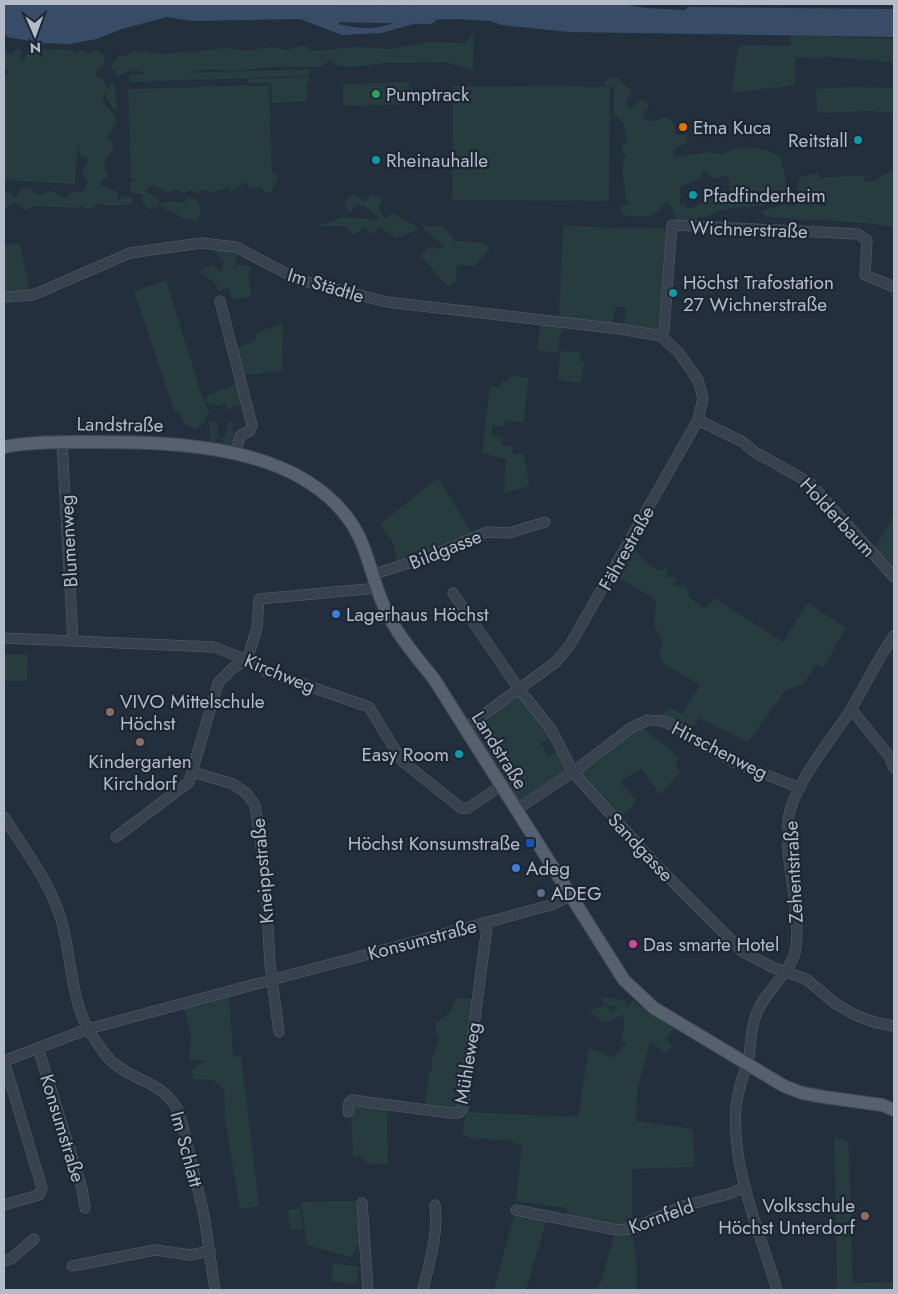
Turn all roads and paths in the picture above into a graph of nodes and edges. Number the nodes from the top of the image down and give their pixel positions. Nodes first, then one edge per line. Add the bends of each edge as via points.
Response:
1 (894, 287) edge
2 (4, 297) edge
3 (220, 301) dead end
4 (661, 336) junction
5 (698, 420) junction
6 (62, 442) junction
7 (4, 447) edge
8 (235, 453) junction
9 (545, 522) dead end
10 (374, 574) junction
11 (894, 577) edge
12 (378, 588) junction
13 (453, 593) dead end
14 (894, 636) edge
15 (4, 638) edge
16 (73, 641) junction
17 (246, 660) junction
18 (519, 689) junction
19 (851, 709) junction
20 (465, 728) junction
21 (894, 768) edge
22 (193, 772) junction
23 (573, 772) junction
24 (501, 786) junction
25 (800, 788) junction
26 (516, 810) junction
27 (4, 817) edge
28 (116, 837) dead end
29 (570, 896) junction
30 (486, 922) junction
31 (784, 972) junction
32 (273, 980) junction
33 (894, 1026) edge
34 (88, 1029) junction
35 (279, 1032) dead end
36 (38, 1048) junction
37 (4, 1061) edge
38 (748, 1065) junction
39 (894, 1110) edge
40 (348, 1112) dead end
41 (745, 1186) junction
42 (362, 1203) dead end
43 (4, 1205) edge
44 (435, 1205) dead end
45 (85, 1208) dead end
46 (516, 1210) dead end
47 (34, 1239) dead end
48 (210, 1251) junction
49 (4, 1262) edge
50 (72, 1266) dead end
51 (215, 1290) edge
52 (368, 1290) edge
53 (423, 1290) edge
54 (777, 1290) edge

1 - 4 street, Wichnerstraße via 865,275 867,240 858,234 672,225
2 - 4 street, Im Städtle via 33,295 130,253 201,243 236,247 299,280 378,300
3 - 8 street via 252,424 250,431 241,435
4 - 5 street, Fährestraße via 679,353 698,380 703,398
5 - 11 street, Holderbaum via 743,442 810,483
5 - 18 street, Fährestraße via 577,634 556,662
6 - 7 main road, Landstraße
6 - 8 main road, Landstraße via 170,442
6 - 16 street, Blumenweg
8 - 10 main road, Landstraße via 303,479 332,501 359,534
9 - 10 street, Bildgasse via 509,533 482,533 428,557
10 - 12 main road, Landstraße
12 - 17 street via 259,599 257,628
12 - 20 main road, Landstraße via 387,614 399,634 434,679
13 - 18 street, Sandgasse
14 - 19 street, Zehentstraße
15 - 16 street, Kirchweg
16 - 17 street, Kirchweg via 214,647
17 - 22 street via 218,683
17 - 24 street, Kirchweg via 265,671 369,707 402,761 460,808 468,808
18 - 20 street, Fährestraße
18 - 23 street, Sandgasse via 551,730
19 - 21 street via 884,748
19 - 25 street, Zehentstraße
20 - 24 main road, Landstraße
22 - 28 street via 189,782
22 - 32 street, Kneippstraße via 233,784 255,805
23 - 25 street, Hirschenweg via 630,728 648,720 661,720 736,763
23 - 26 street, Hirschenweg
23 - 31 street, Sandgasse via 657,866 743,952
24 - 26 main road, Landstraße
25 - 31 street, Zehentstraße via 787,823 796,948
26 - 29 main road, Landstraße
27 - 34 street, Im Schlatt via 47,884 61,918 80,1014
29 - 30 street, Konsumstraße via 551,905
29 - 38 main road, Landstraße via 624,980 648,1003
30 - 32 street, Konsumstraße
30 - 40 street, Mühleweg via 463,1108 459,1113 450,1113 352,1100
31 - 33 street, Sandgasse via 806,979 855,1015 876,1024
31 - 38 street, Zehentstraße via 756,1014
32 - 34 street, Konsumstraße
32 - 35 street
34 - 36 street, Konsumstraße
34 - 48 street, Im Schlatt via 115,1064 161,1088 174,1102 189,1149
36 - 37 street, Konsumstraße
36 - 45 street, Konsumstraße
37 - 43 street, Konsumstraße via 42,1188 39,1195
38 - 39 main road, Landstraße via 802,1093 882,1105
38 - 41 street, Zehentstraße via 736,1108 737,1144
41 - 46 street, Kornfeld via 732,1193 683,1206 634,1228 620,1230
41 - 54 street, Zehentstraße
42 - 52 street
44 - 53 street via 437,1217
47 - 49 street
48 - 50 street via 191,1255 155,1250
48 - 51 street, Im Schlatt

